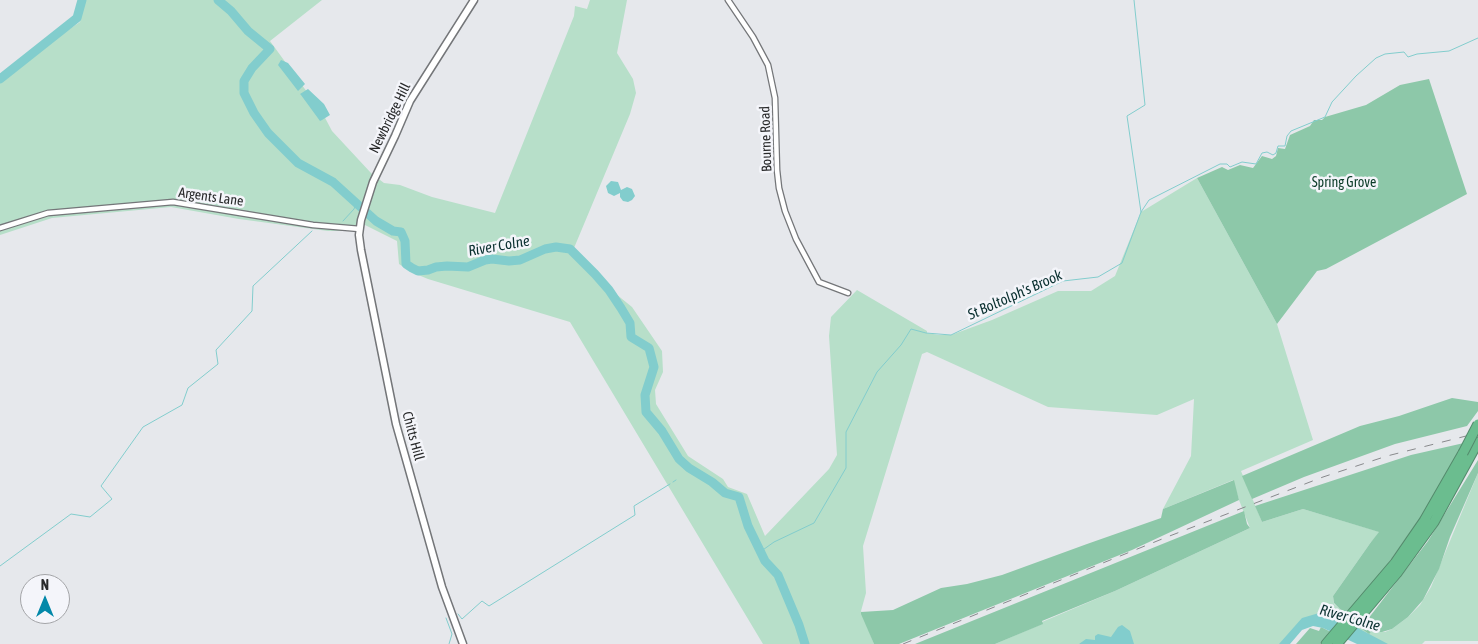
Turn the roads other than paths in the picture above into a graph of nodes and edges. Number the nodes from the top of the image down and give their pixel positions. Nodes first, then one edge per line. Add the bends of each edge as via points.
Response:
1 (474, 0) edge
2 (728, 0) edge
3 (0, 228) edge
4 (360, 229) junction
5 (848, 293) dead end
6 (1478, 424) edge
7 (1478, 442) edge
8 (1362, 610) junction
9 (463, 644) edge
10 (1326, 644) edge
11 (1337, 644) edge

1 - 4 street, Newbridge Hill via 410,101 373,182
2 - 5 street, Bourne Road via 768,65 775,98 778,170 785,211 819,282
3 - 4 street, Argents Lane via 48,213 173,202 313,225
4 - 9 street, Chitts Hill via 360,250 396,424 442,587
6 - 8 highway, bridge via 1424,521
7 - 8 highway via 1434,522 1397,573
8 - 10 highway
8 - 11 highway

